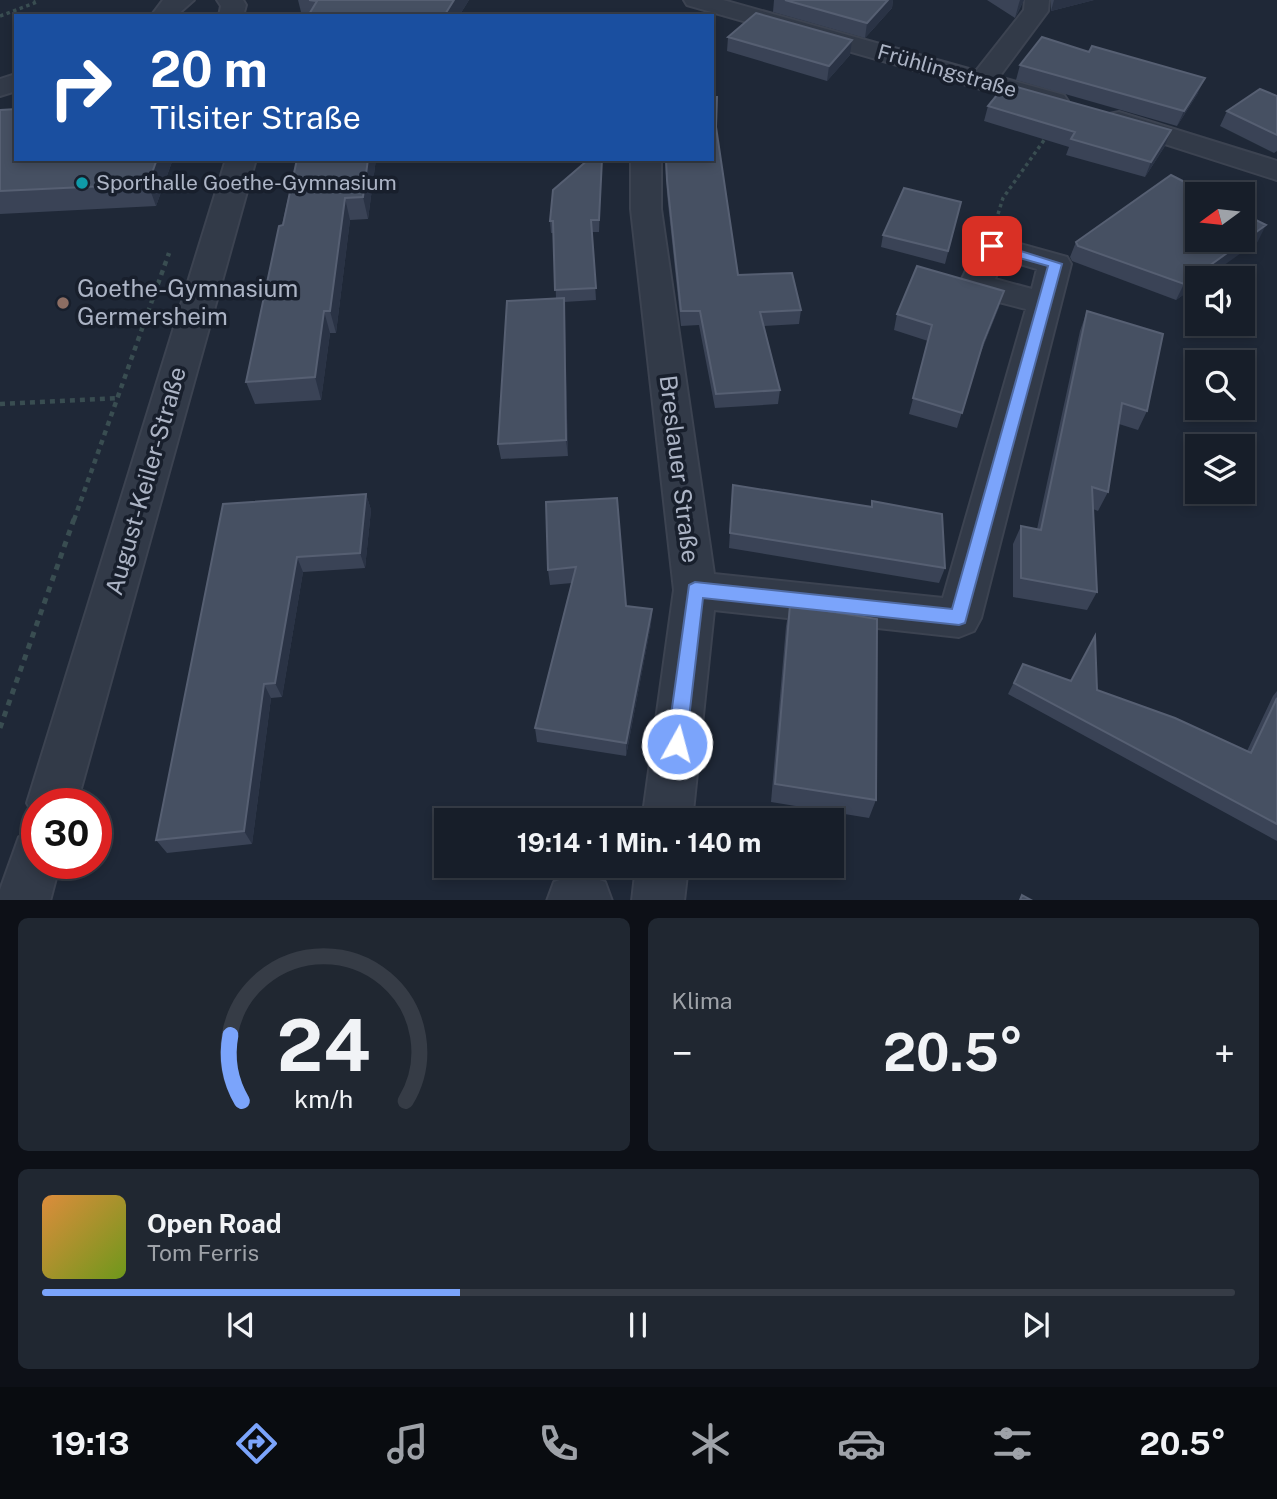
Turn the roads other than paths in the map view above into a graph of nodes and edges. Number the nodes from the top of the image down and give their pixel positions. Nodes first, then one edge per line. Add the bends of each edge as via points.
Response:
1 (182, 0) edge
2 (696, 0) edge
3 (1037, 0) edge
4 (717, 13) edge
5 (164, 14) edge
6 (983, 80) junction
7 (240, 161) edge
8 (646, 161) edge
9 (1277, 171) edge
10 (992, 246) road end
11 (695, 590) junction
12 (56, 788) edge
13 (669, 808) edge
14 (661, 878) edge
15 (30, 879) edge
16 (23, 900) edge
17 (658, 900) edge

1 - 5 street
2 - 4 street, Frühlingstraße
3 - 6 street via 1036,11
4 - 6 street, Frühlingstraße
6 - 9 street, Frühlingstraße
7 - 12 street, August-Keiler-Straße
8 - 11 street, Breslauer Straße via 646,209
10 - 11 street via 1055,264 959,618
11 - 13 street, Breslauer Straße
14 - 17 street
15 - 16 street

